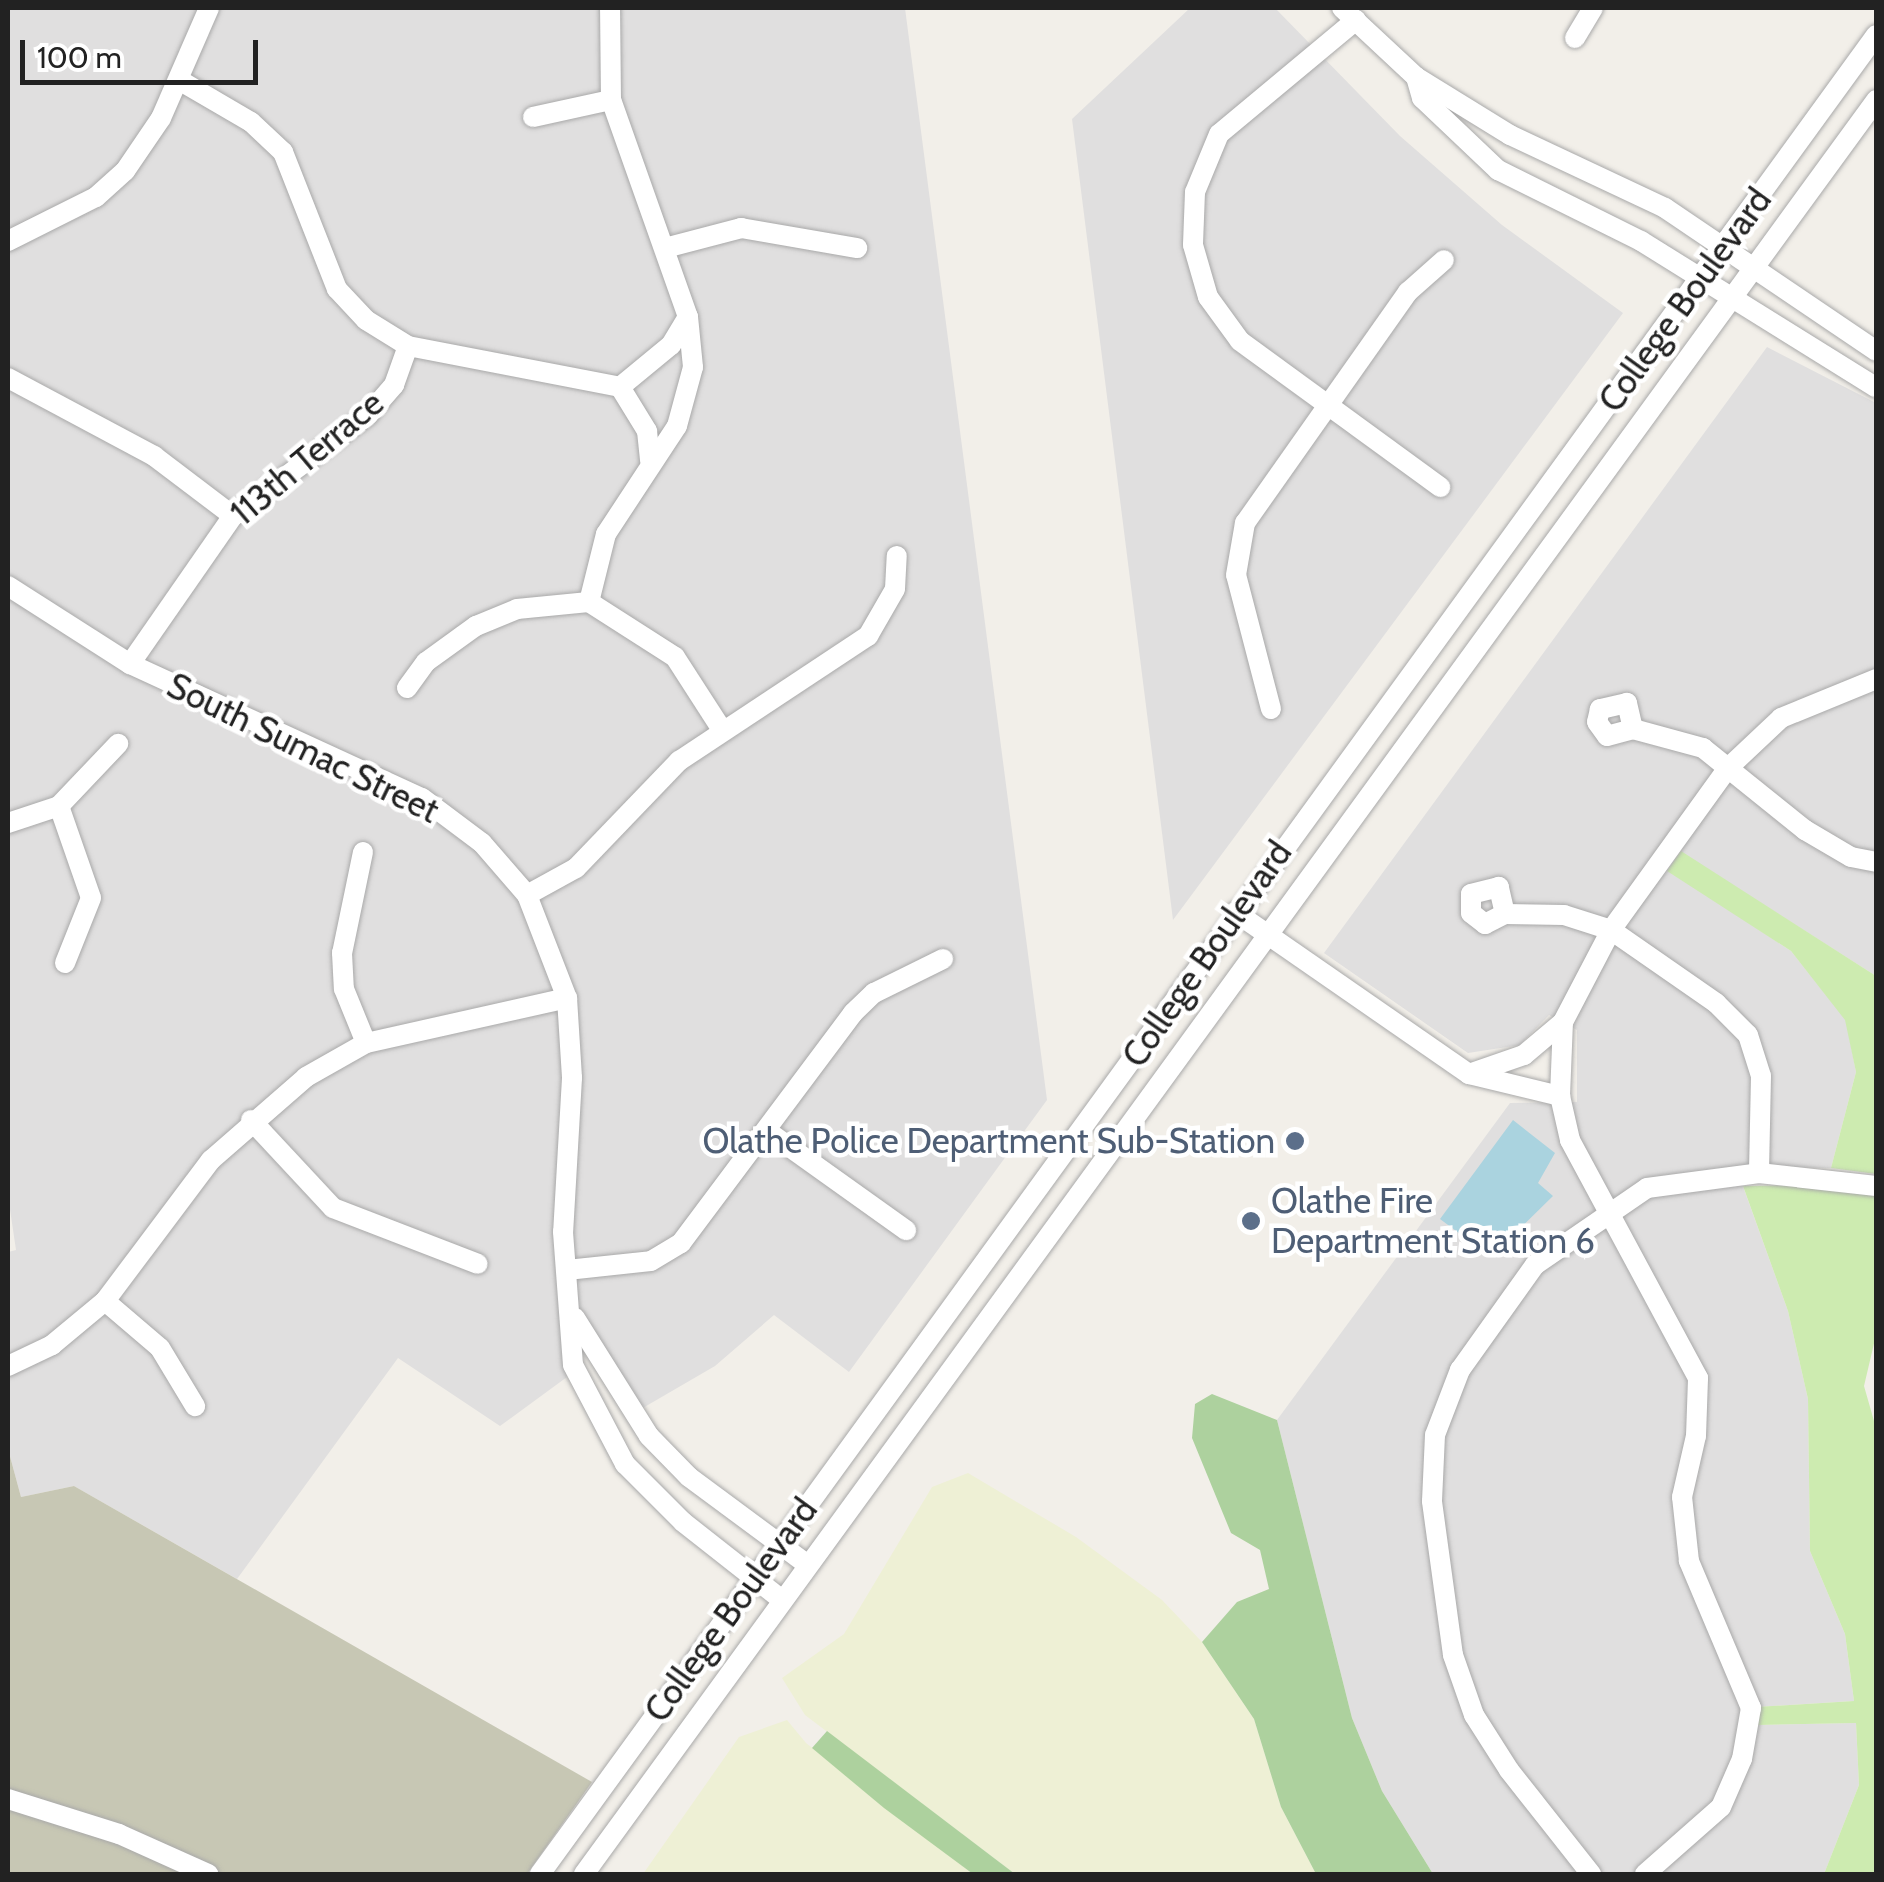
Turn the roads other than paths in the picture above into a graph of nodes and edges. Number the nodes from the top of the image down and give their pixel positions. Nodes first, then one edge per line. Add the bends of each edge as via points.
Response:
1 (210, 8) edge
2 (610, 8) edge
3 (1593, 8) edge
4 (1349, 14) edge
5 (1876, 35) edge
6 (1575, 38) dead end
7 (1416, 77) junction
8 (178, 80) junction
9 (612, 100) junction
10 (1876, 100) edge
11 (533, 117) dead end
12 (8, 242) edge
13 (1723, 247) junction
14 (665, 248) junction
15 (856, 248) dead end
16 (1444, 260) dead end
17 (1750, 266) junction
18 (1699, 282) junction
19 (1727, 299) junction
20 (688, 318) junction
21 (408, 346) junction
22 (1876, 351) edge
23 (9, 383) edge
24 (620, 387) junction
25 (1876, 388) edge
26 (1325, 405) junction
27 (650, 461) junction
28 (1440, 487) dead end
29 (233, 516) junction
30 (896, 556) dead end
31 (8, 586) edge
32 (589, 602) junction
33 (130, 664) junction
34 (1876, 679) edge
35 (408, 688) dead end
36 (1271, 709) dead end
37 (1634, 729) dead end
38 (722, 730) junction
39 (118, 744) dead end
40 (1728, 768) junction
41 (58, 806) junction
42 (8, 823) edge
43 (363, 852) dead end
44 (1876, 862) edge
45 (527, 895) junction
46 (1235, 912) junction
47 (1505, 914) dead end
48 (1611, 930) junction
49 (1267, 935) junction
50 (944, 960) dead end
51 (66, 963) dead end
52 (567, 998) junction
53 (1563, 1022) junction
54 (366, 1042) junction
55 (1469, 1074) junction
56 (1560, 1096) junction
57 (251, 1120) junction
58 (767, 1131) junction
59 (1759, 1173) junction
60 (1876, 1186) edge
61 (1606, 1210) junction
62 (906, 1230) dead end
63 (478, 1264) dead end
64 (567, 1270) junction
65 (105, 1302) junction
66 (571, 1312) junction
67 (8, 1366) edge
68 (195, 1406) dead end
69 (778, 1544) junction
70 (808, 1564) junction
71 (753, 1578) junction
72 (782, 1600) junction
73 (8, 1799) edge
74 (208, 1874) edge
75 (540, 1874) edge
76 (584, 1874) edge
77 (1591, 1874) edge
78 (1645, 1874) edge

1 - 8 street
2 - 9 street
3 - 6 street
4 - 7 street
4 - 26 street via 1238,112 1207,156 1192,220 1208,296 1240,341
5 - 13 street, College Boulevard
7 - 13 street
7 - 18 street via 1422,98 1498,170 1625,232
8 - 12 street via 117,179
8 - 21 street via 251,122 283,152 337,289 366,320
9 - 11 street
9 - 14 street
10 - 17 street, College Boulevard
13 - 17 street
13 - 18 street, College Boulevard
14 - 15 street via 742,228
14 - 20 street
16 - 26 street via 1408,292
17 - 19 street, College Boulevard
17 - 22 street
18 - 19 street
18 - 46 street, College Boulevard
19 - 25 street
19 - 49 street, College Boulevard
20 - 24 street via 671,345
20 - 27 street via 687,397
21 - 24 street
21 - 29 street, 113th Terrace via 394,385 368,415
23 - 29 street via 154,456
24 - 27 street via 647,431
26 - 28 street
26 - 36 street via 1258,500 1239,548 1242,614
27 - 32 street via 606,534
29 - 33 street, 113th Terrace
30 - 38 street via 895,589 868,636 820,674
31 - 33 street, South Sumac Street
32 - 35 street via 536,605 476,626 426,662
32 - 38 street via 675,657
33 - 45 street, South Sumac Street via 422,798 482,842
34 - 40 street via 1781,718
37 - 40 street via 1684,739
38 - 45 street via 647,790 576,868
39 - 41 street
40 - 44 street via 1805,830 1852,858
40 - 48 street
41 - 42 street
41 - 51 street via 91,898
43 - 54 street via 342,952 344,989
45 - 52 street, South Sumac Street
46 - 49 street
46 - 69 street, College Boulevard
47 - 48 street via 1564,916
48 - 53 street
48 - 59 street via 1716,1003 1748,1035 1760,1076
49 - 55 street
49 - 70 street, College Boulevard
50 - 58 street via 874,992
52 - 54 street
52 - 64 street, South Sumac Street
53 - 55 street via 1524,1056
53 - 56 street
54 - 57 street
55 - 56 street
56 - 61 street via 1570,1140
57 - 63 street via 332,1208
57 - 65 street via 211,1160
58 - 62 street
58 - 64 street via 681,1243 651,1260
59 - 60 street
59 - 61 street via 1646,1188
61 - 77 street via 1535,1264 1460,1370 1435,1436 1432,1500 1453,1655 1474,1715
61 - 78 street via 1698,1378 1696,1436 1682,1497 1688,1561 1751,1708 1742,1759 1720,1807
64 - 66 street, South Sumac Street
65 - 67 street via 52,1344
65 - 68 street via 160,1348
66 - 69 street, South Sumac Street via 648,1436
66 - 71 street, South Sumac Street via 573,1365 625,1464
69 - 70 street, South Sumac Street
69 - 71 street, College Boulevard
70 - 72 street, College Boulevard
71 - 72 street, South Sumac Street
71 - 75 street, College Boulevard
72 - 76 street, College Boulevard
73 - 74 street via 119,1834

